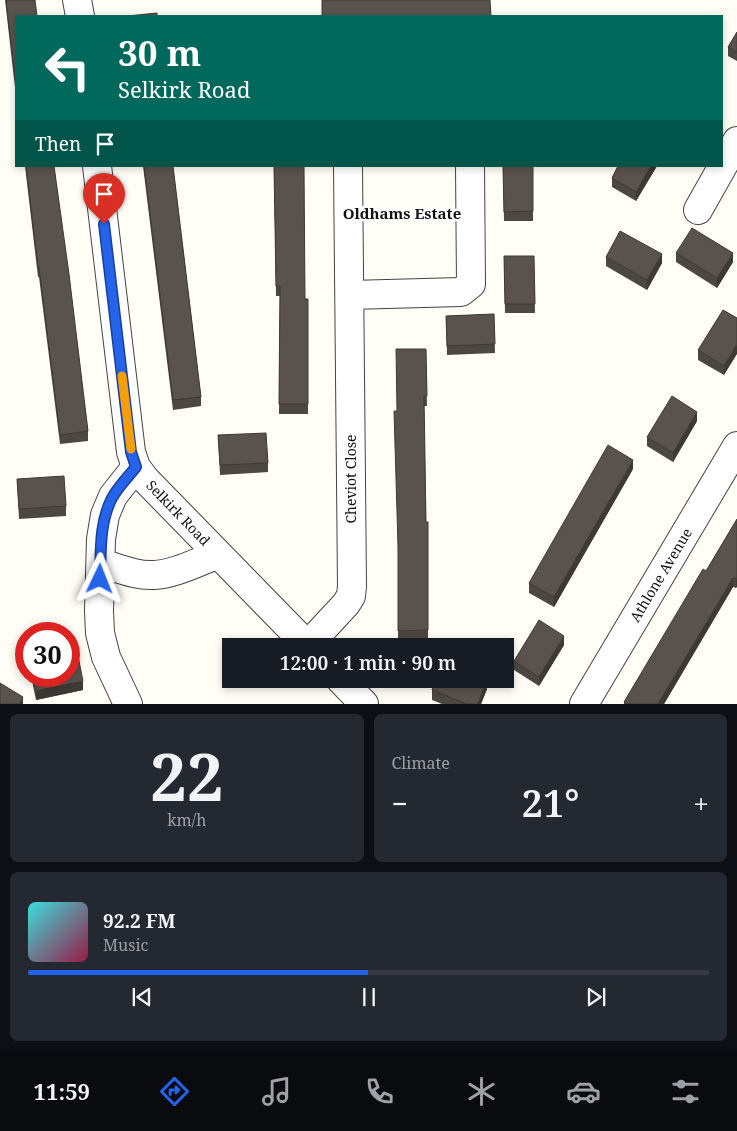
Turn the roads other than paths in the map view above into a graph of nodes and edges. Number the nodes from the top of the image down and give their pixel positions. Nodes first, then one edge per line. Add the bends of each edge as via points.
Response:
1 (77, 0) edge
2 (80, 15) edge
3 (737, 141) edge
4 (98, 167) edge
5 (348, 167) edge
6 (470, 167) edge
7 (730, 171) edge
8 (698, 210) dead end
9 (350, 295) junction
10 (737, 446) edge
11 (136, 467) junction
12 (217, 554) junction
13 (101, 563) junction
14 (299, 638) edge
15 (314, 638) edge
16 (349, 688) edge
17 (128, 704) edge
18 (364, 704) edge
19 (584, 704) edge

1 - 2 street
3 - 7 street
4 - 11 street, Selkirk Road via 131,452
5 - 9 street, Cheviot Close
6 - 9 street via 471,284 461,292
7 - 8 street
9 - 15 street, Cheviot Close via 350,596
10 - 19 street, Athlone Avenue
11 - 12 street, Selkirk Road
11 - 13 street via 113,496 105,515
12 - 13 street via 154,575
12 - 14 street, Selkirk Road
13 - 17 street via 100,633 106,657
16 - 18 street

